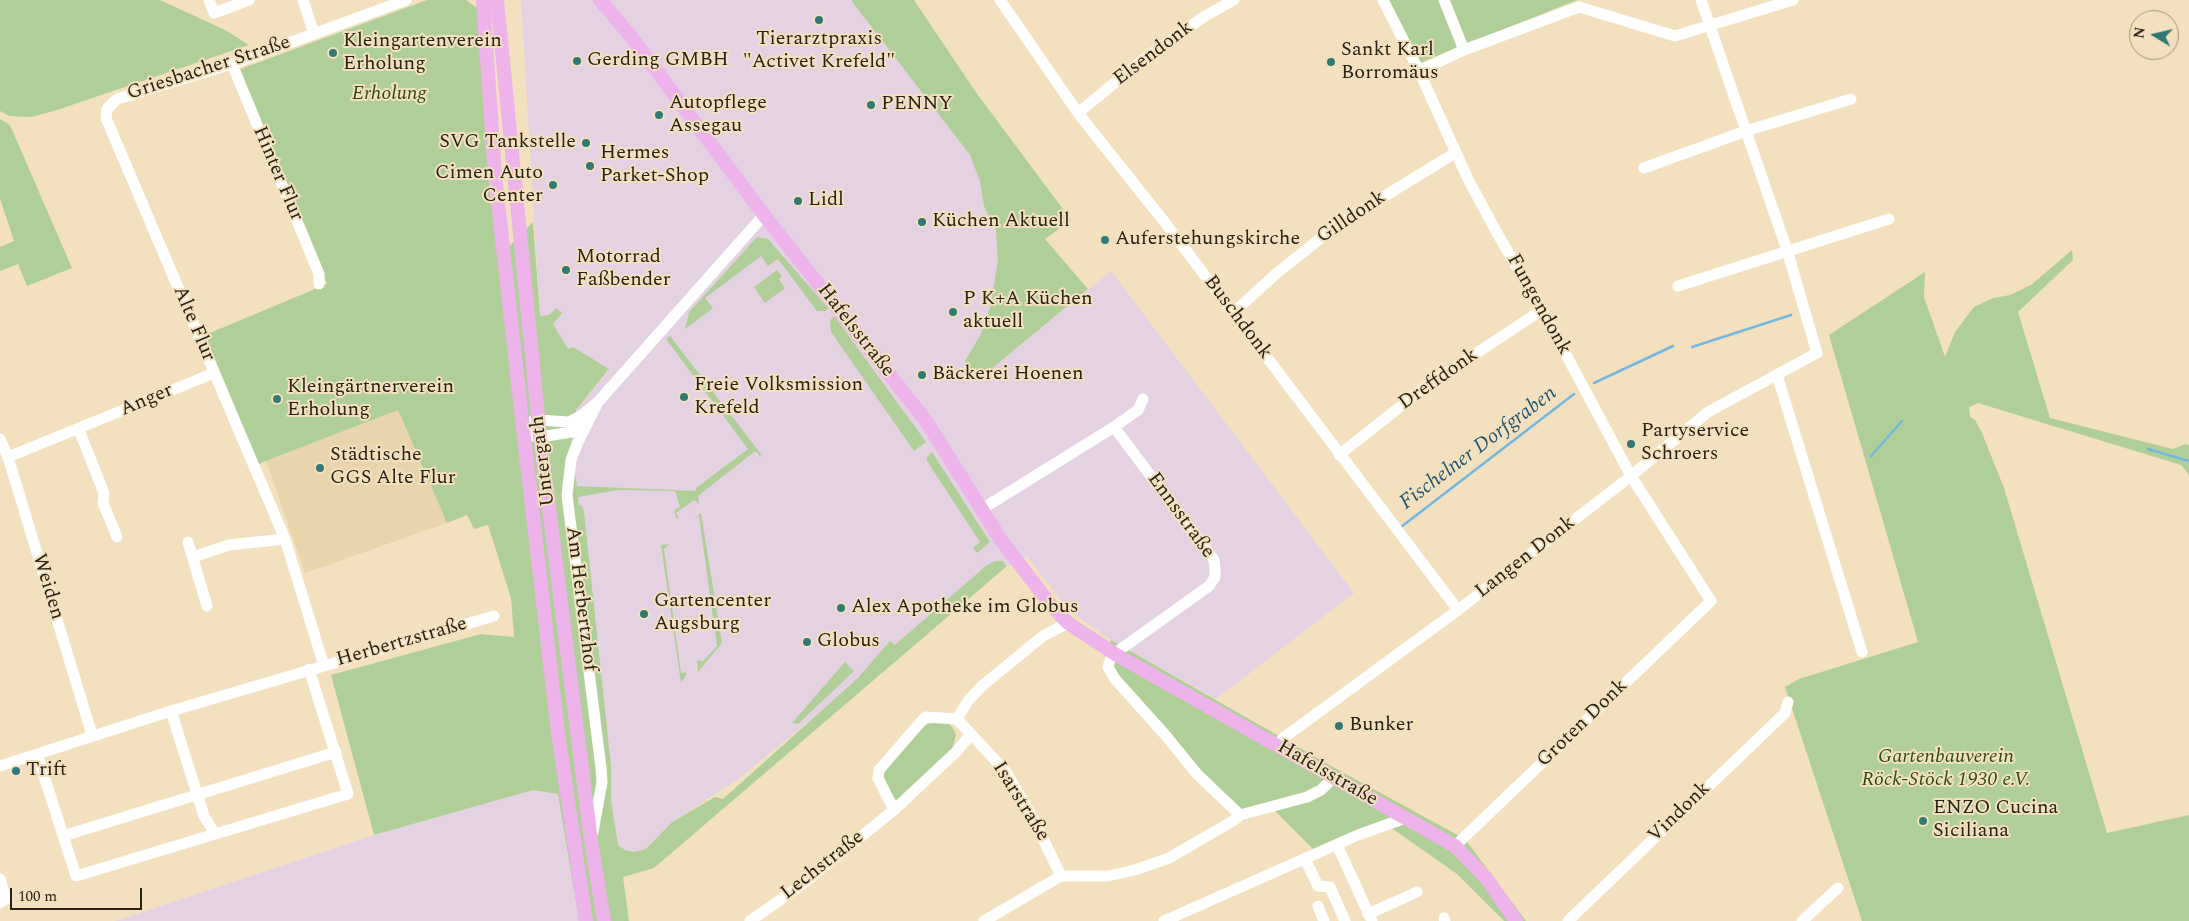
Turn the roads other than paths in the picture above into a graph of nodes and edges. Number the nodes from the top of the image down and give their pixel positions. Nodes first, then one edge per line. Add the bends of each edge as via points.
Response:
1 (209, 0) edge
2 (249, 0) edge
3 (303, 0) edge
4 (406, 0) edge
5 (483, 0) edge
6 (497, 0) edge
7 (600, 0) edge
8 (1000, 0) edge
9 (1234, 0) edge
10 (1383, 0) edge
11 (1444, 0) edge
12 (1701, 0) edge
13 (1794, 0) edge
14 (1710, 26) junction
15 (314, 34) junction
16 (1464, 50) junction
17 (232, 64) junction
18 (1419, 71) junction
19 (1851, 99) dead end
20 (107, 109) joint
21 (1078, 113) junction
22 (1746, 131) junction
23 (1455, 153) junction
24 (1644, 168) dead end
25 (764, 215) junction
26 (1889, 219) dead end
27 (1787, 250) junction
28 (319, 284) dead end
29 (1678, 286) dead end
30 (1542, 310) junction
31 (1233, 313) junction
32 (214, 373) junction
33 (1776, 375) junction
34 (1143, 398) dead end
35 (598, 402) junction
36 (539, 420) junction
37 (1114, 427) junction
38 (523, 428) junction
39 (79, 430) junction
40 (540, 438) junction
41 (3, 448) edge
42 (1339, 455) junction
43 (1631, 476) junction
44 (982, 509) junction
45 (116, 537) dead end
46 (285, 539) junction
47 (188, 542) dead end
48 (193, 557) junction
49 (1711, 601) joint
50 (207, 606) dead end
51 (1458, 610) junction
52 (494, 616) dead end
53 (1068, 623) junction
54 (1862, 652) dead end
55 (1115, 654) junction
56 (324, 666) junction
57 (310, 669) junction
58 (1788, 702) dead end
59 (171, 711) junction
60 (958, 719) junction
61 (971, 734) junction
62 (92, 736) junction
63 (1278, 746) junction
64 (336, 752) junction
65 (37, 754) junction
66 (0, 766) edge
67 (1334, 777) junction
68 (198, 795) junction
69 (894, 810) junction
70 (1240, 815) junction
71 (1404, 817) junction
72 (215, 834) junction
73 (62, 836) junction
74 (591, 841) junction
75 (1337, 845) junction
76 (1455, 846) junction
77 (1305, 859) junction
78 (1061, 876) junction
79 (0, 880) edge
80 (1838, 888) dead end
81 (1417, 892) dead end
82 (0, 902) edge
83 (1318, 906) dead end
84 (1370, 918) edge
85 (586, 921) edge
86 (604, 921) edge
87 (750, 921) edge
88 (984, 921) edge
89 (1164, 921) edge
90 (1324, 921) edge
91 (1345, 921) edge
92 (1516, 921) edge
93 (1568, 921) edge
94 (1802, 921) edge

1 - 2 street via 214,13
3 - 15 street, Griesbacher Straße
4 - 15 street, Griesbacher Straße
5 - 38 main road, Untergath via 495,175
6 - 36 main road, Untergath
7 - 25 main road, Hafelsstraße
8 - 21 street, Buschdonk
9 - 21 street, Elsendonk via 1205,16 1140,62
10 - 18 street, Fungendonk
11 - 16 street
12 - 14 street, Langen Donk
13 - 14 street
14 - 16 street via 1676,36 1579,7
14 - 22 street, Langen Donk
15 - 17 street, Griesbacher Straße
16 - 18 street
17 - 20 street, Griesbacher Straße via 117,99
17 - 28 street, Hinter Flur via 319,274
18 - 23 street, Fungendonk
19 - 22 street
20 - 32 street, Alte Flur via 106,118
21 - 31 street, Buschdonk
22 - 24 street
22 - 27 street, Langen Donk
23 - 30 street, Fungendonk
23 - 31 street, Gilldonk via 1336,226
25 - 35 street, Am Herbertzhof
25 - 44 main road, Hafelsstraße via 926,421
26 - 27 street
27 - 29 street
27 - 33 street, Langen Donk via 1817,353
30 - 42 street, Dreffdonk via 1425,387
30 - 43 street, Fungendonk
31 - 42 street, Buschdonk
32 - 39 street, Anger
32 - 46 street, Alte Flur
33 - 43 street, Langen Donk via 1708,412
33 - 54 street
34 - 37 street via 1138,410
35 - 36 street via 569,422
35 - 40 street via 572,432
35 - 74 street, Am Herbertzhof via 571,460 567,495 602,782
36 - 38 street
36 - 40 main road, Untergath
37 - 44 street
37 - 55 street, Ennsstraße via 1214,560 1215,569 1215,577 1209,586
38 - 40 street
38 - 85 main road, Untergath via 558,732
39 - 41 street, Anger
39 - 45 street via 104,493 103,503
40 - 74 main road, Untergath
41 - 62 street, Weiden
42 - 51 street, Buschdonk
43 - 49 street, Fungendonk
43 - 51 street, Langen Donk
44 - 53 main road, Hafelsstraße via 1001,540
46 - 48 street via 229,545
46 - 56 street, Alte Flur
47 - 48 street
48 - 50 street
49 - 76 street, Groten Donk
51 - 63 street, Langen Donk
52 - 56 street, Herbertzstraße
53 - 55 main road, Hafelsstraße
53 - 60 street via 1043,636 982,686
55 - 63 main road, Hafelsstraße
55 - 70 street via 1108,667 1115,679 1197,774
56 - 57 street, Herbertzstraße
57 - 59 street, Herbertzstraße
57 - 64 street, Herbertzstraße
58 - 93 street, Vindonk via 1785,713
59 - 62 street, Herbertzstraße
59 - 68 street
60 - 61 street
60 - 69 street via 924,717 879,770 878,778
61 - 69 street, Lechstraße
61 - 78 street, Isarstraße via 1006,772
62 - 65 street, Herbertzstraße
63 - 67 main road, Hafelsstraße
64 - 68 street
64 - 72 street, Herbertzstraße via 348,794
65 - 66 street, Herbertzstraße
65 - 73 street, Herbertzstraße
67 - 70 street via 1321,790 1307,797
67 - 71 main road, Hafelsstraße
68 - 72 street via 204,816
68 - 73 street
69 - 87 street, Lechstraße via 800,886
70 - 78 street via 1170,858 1144,867 1108,876
71 - 75 street
71 - 76 main road, Hafelsstraße
72 - 73 street, Herbertzstraße via 76,876
74 - 86 main road, Untergath
75 - 77 street
75 - 84 street
76 - 92 main road, Hafelsstraße via 1488,879
77 - 89 street
77 - 91 street via 1318,886 1330,887
78 - 88 street
79 - 82 street via 6,899
80 - 94 street
81 - 84 street
83 - 90 street

